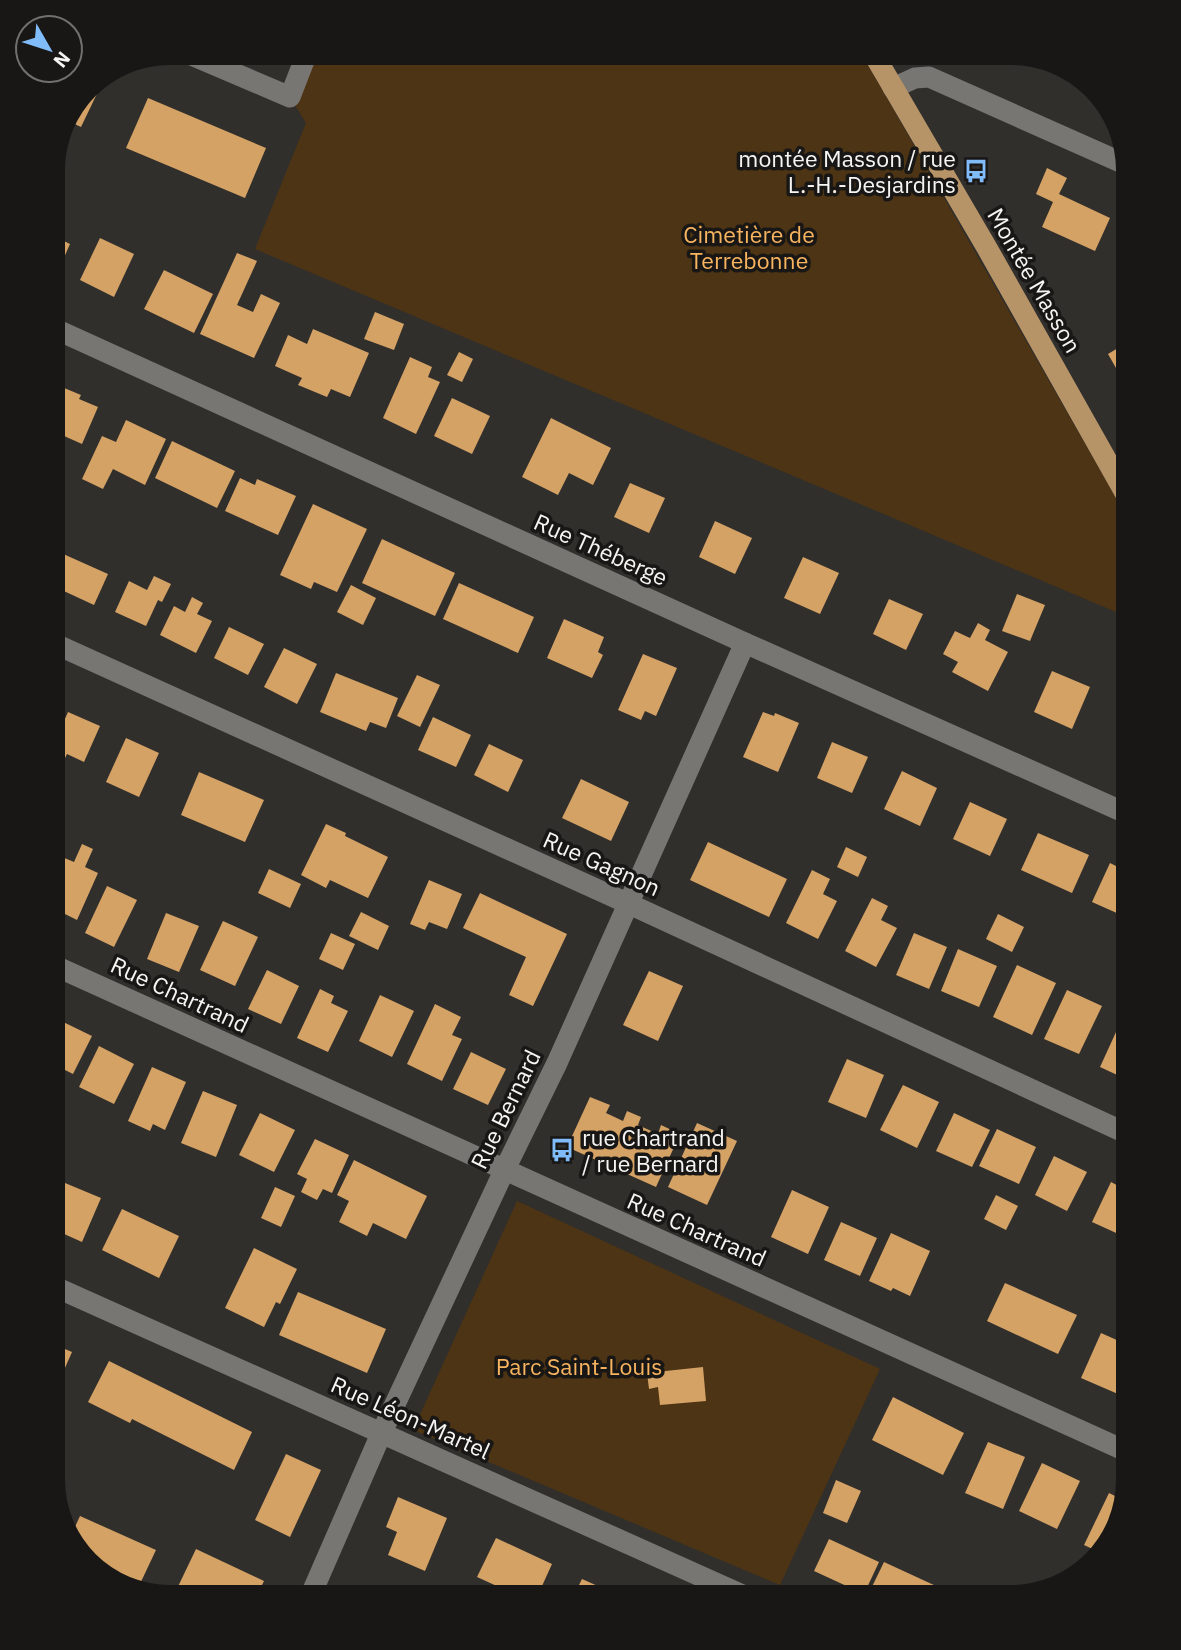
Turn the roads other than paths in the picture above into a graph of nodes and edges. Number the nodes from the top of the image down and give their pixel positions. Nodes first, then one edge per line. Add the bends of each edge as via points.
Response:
1 (217, 65) edge
2 (302, 65) edge
3 (880, 65) edge
4 (893, 88) junction
5 (1115, 160) edge
6 (65, 333) edge
7 (1116, 474) edge
8 (745, 643) junction
9 (65, 648) edge
10 (1116, 808) edge
11 (627, 902) junction
12 (65, 970) edge
13 (1116, 1127) edge
14 (504, 1171) junction
15 (65, 1292) edge
16 (381, 1433) junction
17 (1116, 1446) edge
18 (315, 1585) edge
19 (720, 1585) edge

1 - 2 street via 290,97
3 - 4 main road, Montée Masson
4 - 5 street via 929,77
4 - 7 main road, Montée Masson
6 - 8 street, Rue Théberge
8 - 10 street, Rue Théberge
8 - 11 street, Rue Bernard
9 - 11 street, Rue Gagnon
11 - 13 street, Rue Gagnon
11 - 14 street, Rue Bernard
12 - 14 street, Rue Chartrand
14 - 16 street, Rue Bernard
14 - 17 street, Rue Chartrand
15 - 16 street, Rue Léon-Martel
16 - 18 street, Rue Bernard
16 - 19 street, Rue Léon-Martel

